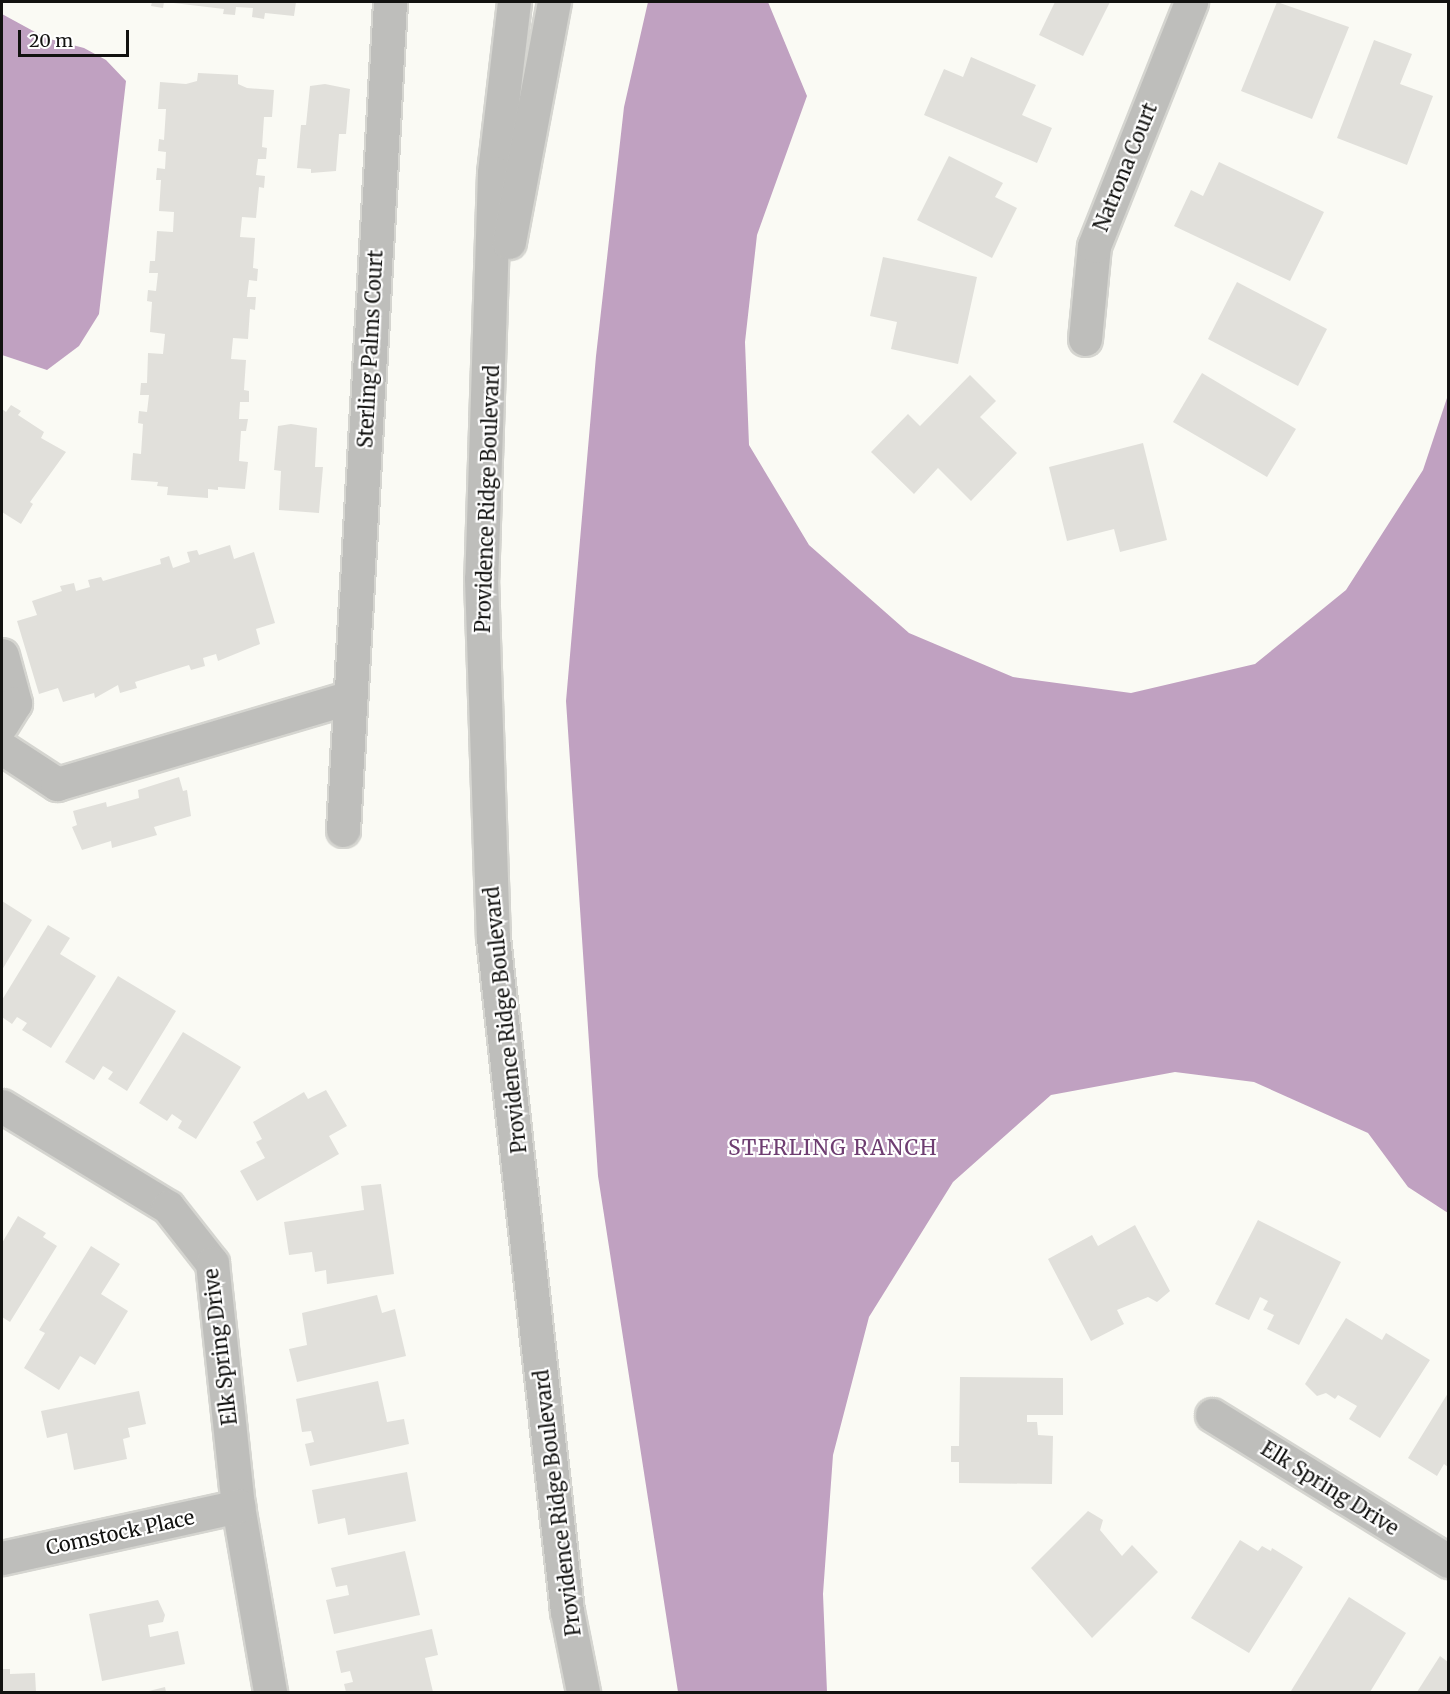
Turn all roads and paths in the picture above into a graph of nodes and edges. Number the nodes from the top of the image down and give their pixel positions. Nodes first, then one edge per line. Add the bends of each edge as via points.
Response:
1 (390, 2) edge
2 (514, 2) edge
3 (555, 2) edge
4 (1191, 2) edge
5 (1085, 339) dead end
6 (491, 344) junction
7 (2, 655) edge
8 (350, 697) junction
9 (2, 724) edge
10 (2, 748) edge
11 (343, 830) dead end
12 (2, 1106) edge
13 (1212, 1415) dead end
14 (238, 1506) junction
15 (2, 1558) edge
16 (1449, 1561) edge
17 (270, 1692) edge
18 (583, 1692) edge

1 - 8 street, Sterling Palms Court
2 - 6 street, Providence Ridge Boulevard via 494,173
3 - 6 street, Providence Ridge Boulevard
4 - 5 street, Natrona Court via 1094,246
6 - 18 street, Providence Ridge Boulevard via 481,578 493,938 567,1611
7 - 9 street via 15,703
8 - 10 street via 57,784
8 - 11 street, Sterling Palms Court
12 - 14 street, Elk Spring Drive via 168,1207 212,1263
13 - 16 street, Elk Spring Drive
14 - 15 street, Comstock Place
14 - 17 street, Elk Spring Drive

